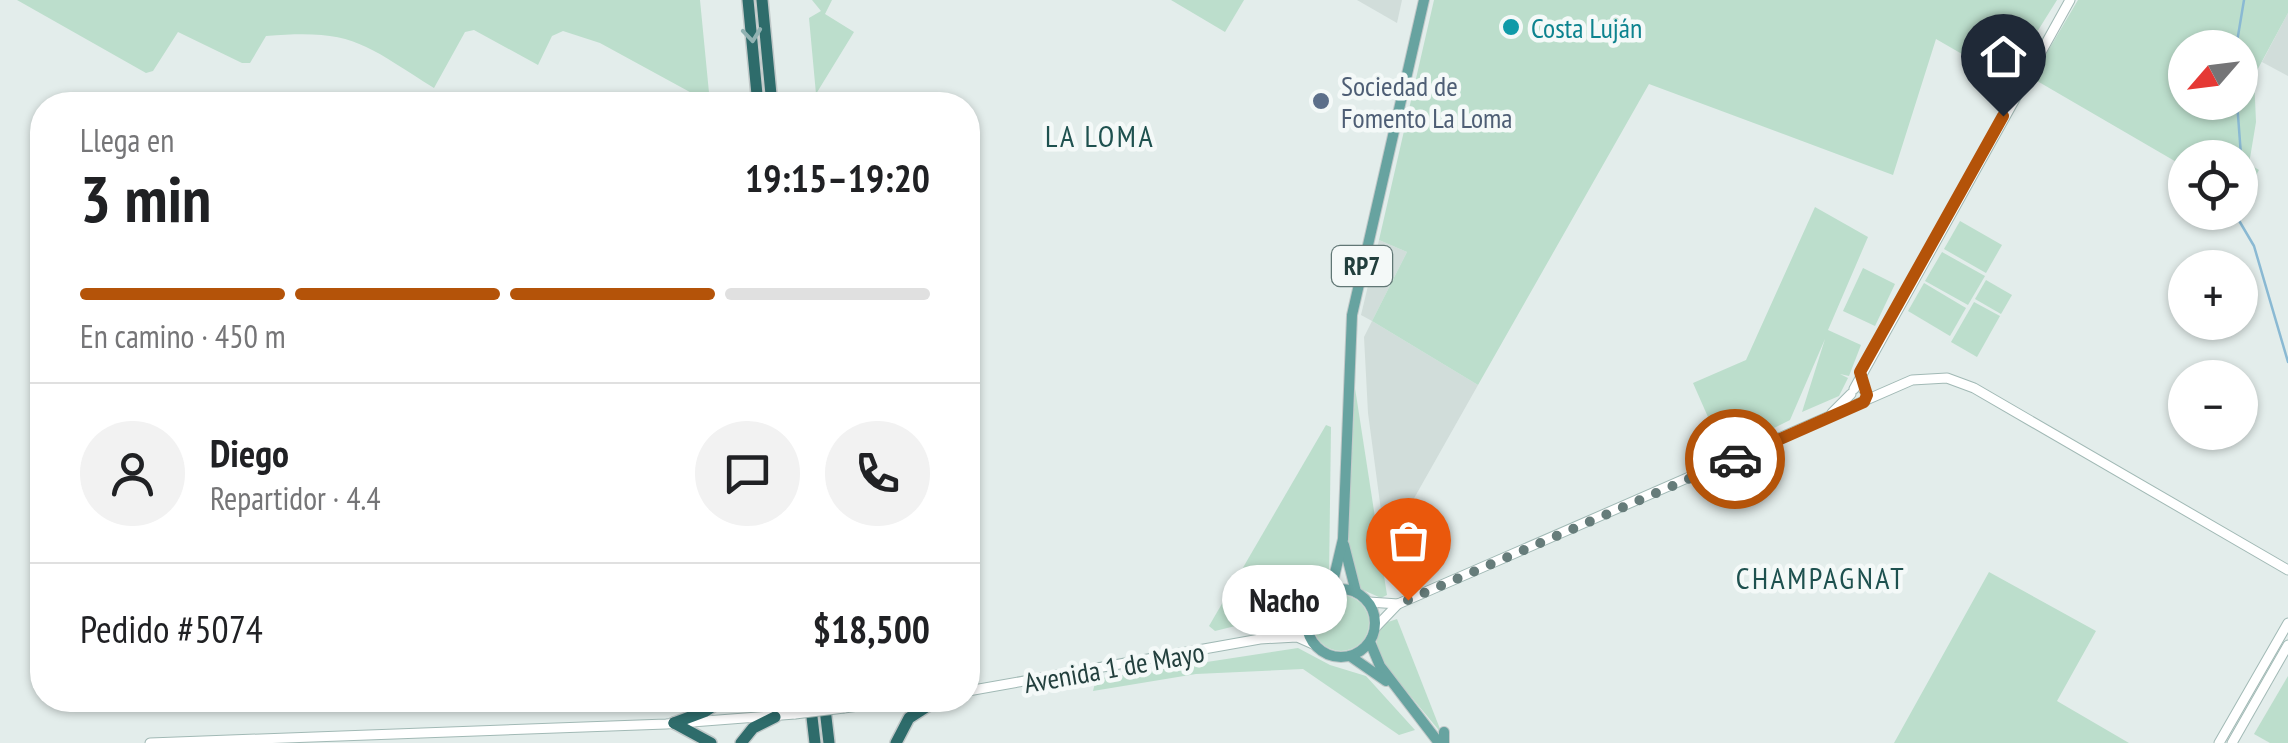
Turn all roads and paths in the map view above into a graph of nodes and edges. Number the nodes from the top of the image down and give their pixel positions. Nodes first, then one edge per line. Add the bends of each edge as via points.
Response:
1 (748, 0) edge
2 (762, 0) edge
3 (1424, 0) edge
4 (2070, 0) edge
5 (757, 92) edge
6 (771, 92) edge
7 (1859, 395) junction
8 (1343, 539) junction
9 (2288, 570) edge
10 (1331, 590) junction
11 (1356, 592) junction
12 (1369, 602) junction
13 (1398, 604) junction
14 (1310, 610) junction
15 (2288, 623) edge
16 (1375, 628) junction
17 (1260, 639) junction
18 (1370, 642) junction
19 (1315, 644) junction
20 (2288, 645) edge
21 (1350, 656) junction
22 (1395, 687) junction
23 (980, 689) edge
24 (698, 712) edge
25 (811, 712) edge
26 (811, 712) edge
27 (825, 712) edge
28 (918, 712) edge
29 (775, 717) junction
30 (674, 724) junction
31 (1442, 739) edge
32 (150, 743) edge
33 (711, 743) edge
34 (741, 743) edge
35 (815, 743) edge
36 (829, 743) edge
37 (896, 743) edge
38 (2220, 743) edge
39 (2232, 743) edge

1 -> 5 highway
2 - 6 highway
3 - 8 main road, RP7 via 1352,315
4 - 7 main road via 1860,372
7 - 9 main road via 1924,378 1965,384
7 - 13 main road via 1826,419
8 - 10 main road, RP7
8 - 11 main road, RP7
10 - 11 main road
10 - 14 main road
11 - 12 main road
12 - 13 main road
12 - 16 main road
13 - 16 main road
14 - 17 main road, Avenida 1 de Mayo
14 - 19 main road
15 - 38 main road
16 - 18 main road
17 - 19 main road, Avenida 1 de Mayo via 1297,637
17 - 23 main road, Avenida 1 de Mayo
18 - 21 main road
18 - 22 main road
19 - 21 main road via 1327,654
20 - 39 main road
21 - 22 main road
22 - 31 main road
24 - 30 highway
25 - 35 highway
26 - 29 main road, bridge
27 - 36 highway
28 - 37 highway
29 - 30 main road
29 - 34 highway via 752,728
30 - 32 main road
30 - 33 highway

